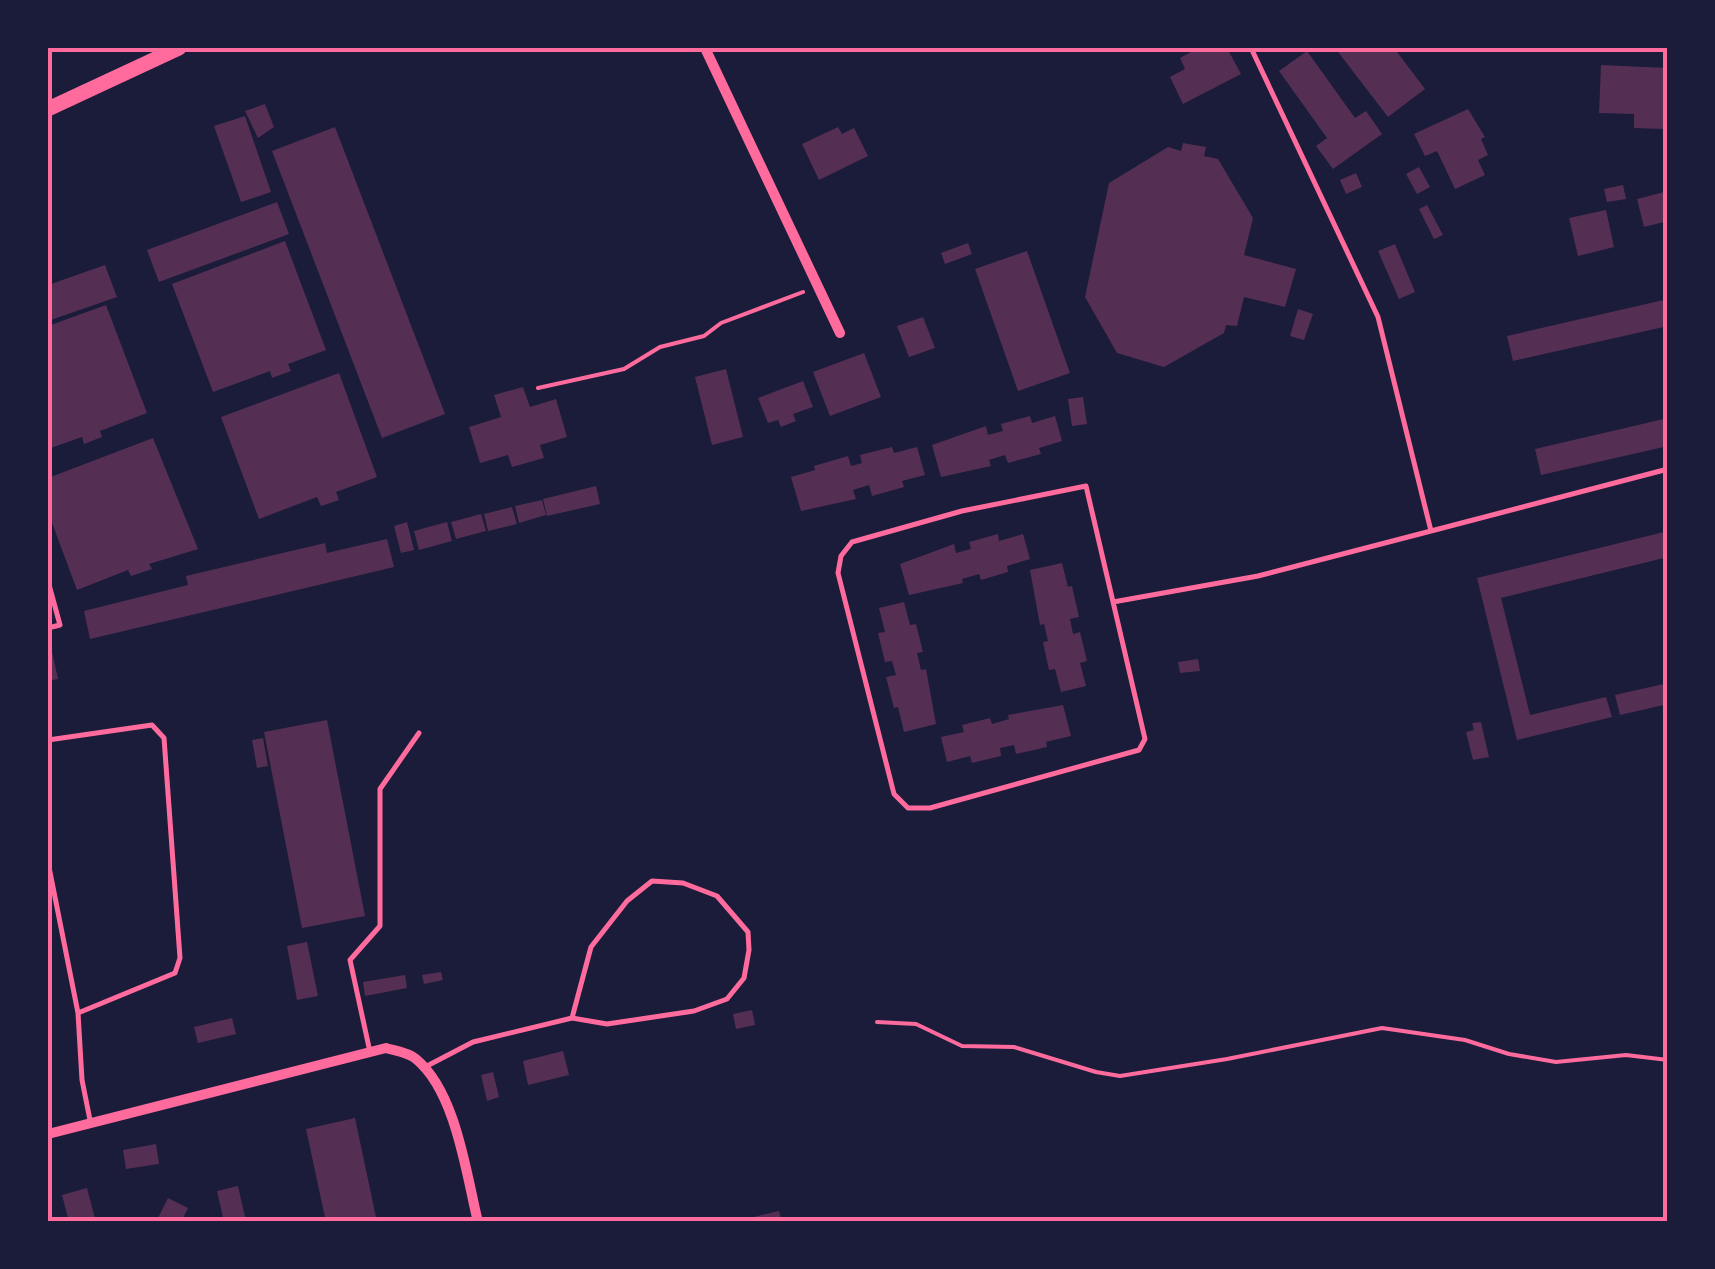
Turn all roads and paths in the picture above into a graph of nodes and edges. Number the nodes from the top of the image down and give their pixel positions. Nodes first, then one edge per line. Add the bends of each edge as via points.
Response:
1 (179, 48) edge
2 (705, 48) edge
3 (1251, 48) edge
4 (48, 109) edge
5 (816, 286) junction
6 (840, 332) dead end
7 (538, 388) dead end
8 (1668, 469) edge
9 (1431, 531) junction
10 (48, 582) edge
11 (1113, 602) junction
12 (48, 628) edge
13 (419, 733) dead end
14 (48, 740) edge
15 (48, 862) edge
16 (78, 1014) junction
17 (572, 1018) junction
18 (877, 1022) dead end
19 (370, 1052) junction
20 (1668, 1060) edge
21 (424, 1067) junction
22 (90, 1123) junction
23 (48, 1134) edge
24 (478, 1222) edge

1 - 4 main road
2 - 5 street
3 - 9 lane via 1378,317
5 - 6 street
5 - 7 path via 704,336 660,347 624,369
8 - 9 lane
9 - 11 lane via 1258,576
10 - 12 lane via 60,625
11 - 11 lane via 1145,739 1139,750 930,808 908,808 894,794 838,573 852,542 1086,486
13 - 19 lane via 380,789 380,926 350,960
14 - 16 lane via 152,726 164,738 180,958 175,973
15 - 16 lane
16 - 22 lane
17 - 17 lane via 592,947 627,901 652,881 683,883 717,896 748,932 744,978 727,999 694,1011 607,1024
17 - 21 lane via 474,1042
18 - 20 path via 916,1024 962,1046 1014,1046 1120,1076 1382,1028 1556,1062 1626,1055
19 - 21 street via 386,1048
19 - 22 street
21 - 24 street via 452,1119
22 - 23 street

